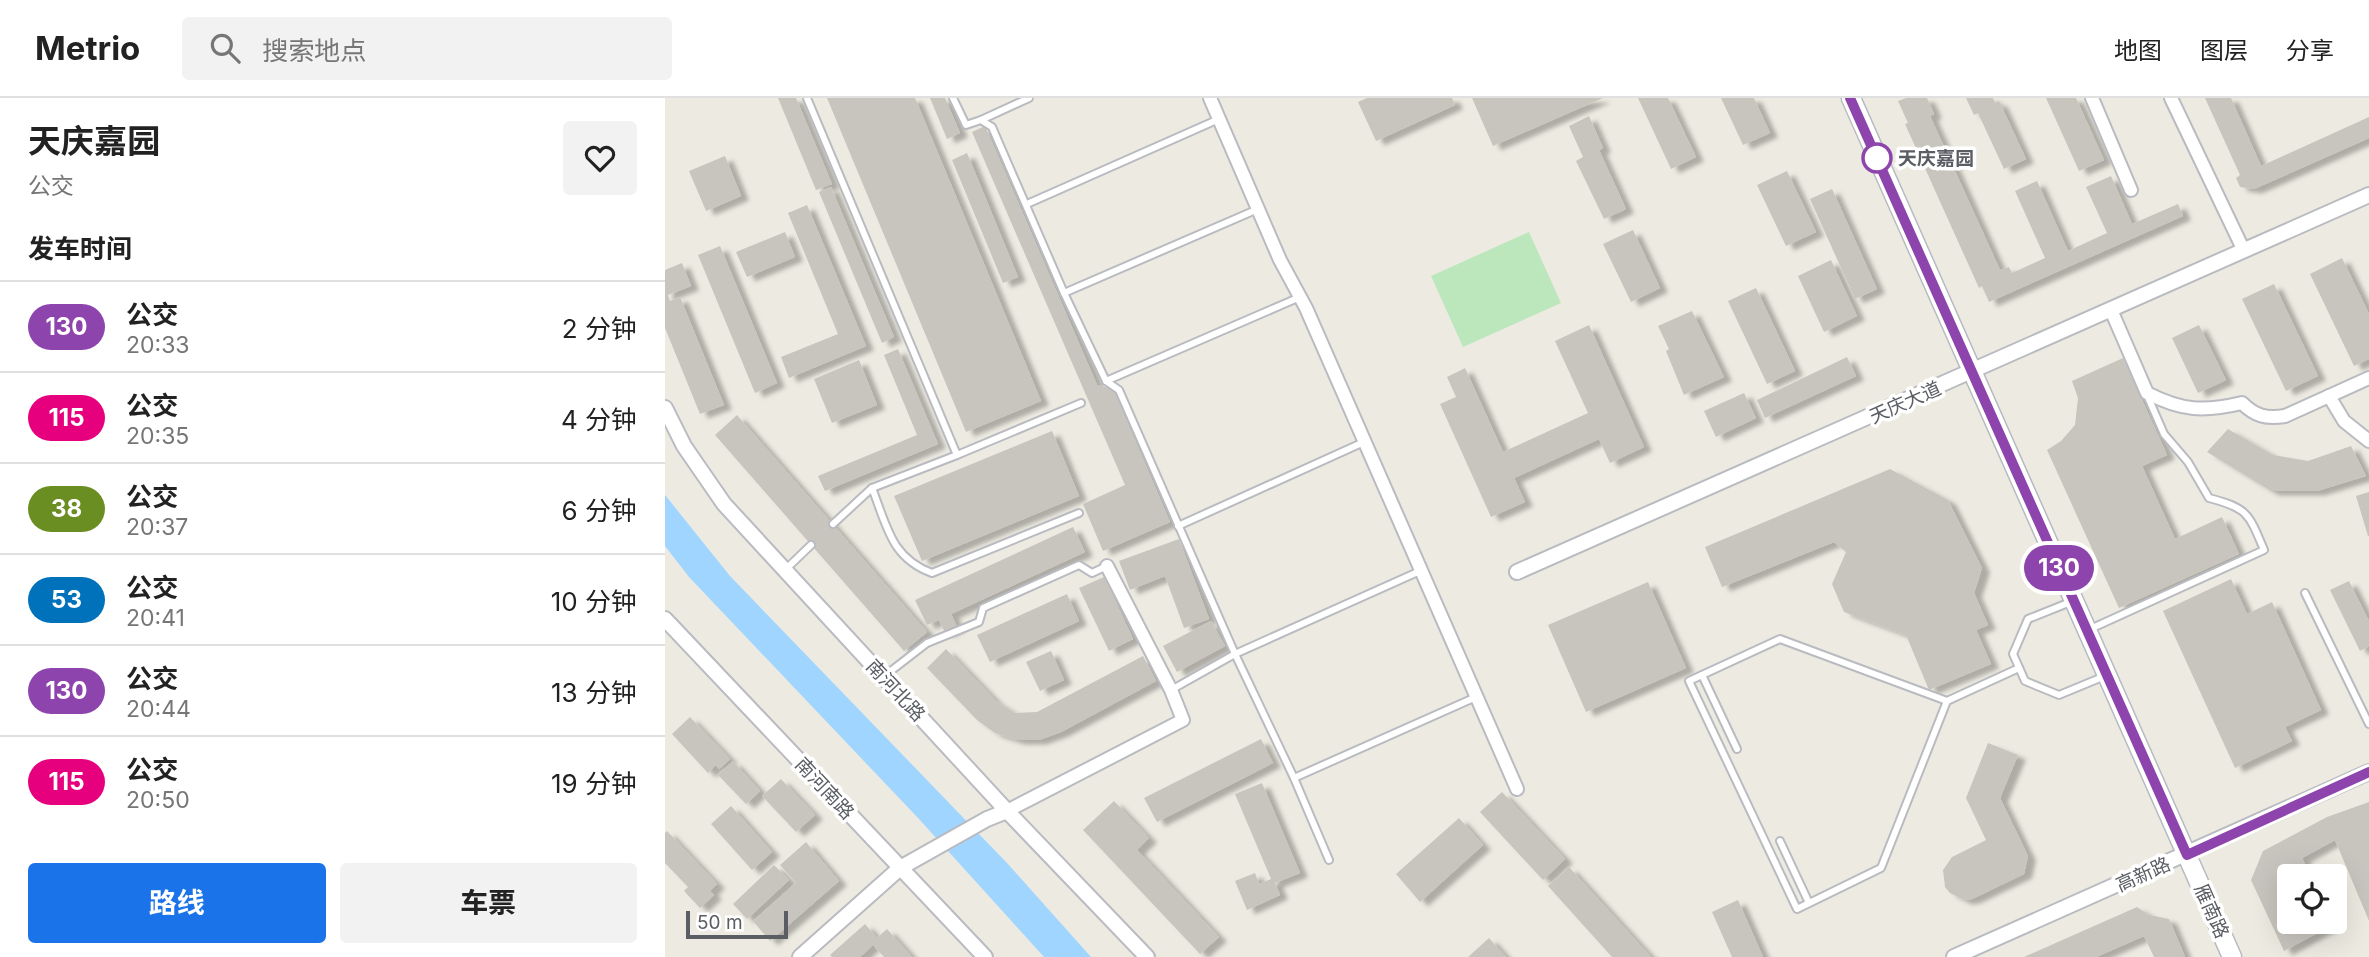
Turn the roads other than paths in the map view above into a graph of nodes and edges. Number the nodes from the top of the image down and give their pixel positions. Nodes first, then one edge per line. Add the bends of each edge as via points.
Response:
1 (807, 98) edge
2 (953, 98) edge
3 (1028, 98) edge
4 (1210, 98) edge
5 (2092, 98) edge
6 (2171, 98) edge
7 (1854, 99) edge
8 (1219, 119) junction
9 (981, 120) junction
10 (2131, 190) dead end
11 (2369, 195) edge
12 (1027, 204) junction
13 (1258, 209) junction
14 (2244, 251) junction
15 (1064, 293) junction
16 (1300, 297) junction
17 (2111, 310) junction
18 (1972, 372) junction
19 (2369, 378) edge
20 (1106, 381) junction
21 (2147, 393) junction
22 (2329, 396) junction
23 (1081, 403) dead end
24 (665, 408) edge
25 (2369, 441) edge
26 (1364, 442) junction
27 (957, 455) junction
28 (872, 488) junction
29 (1079, 513) dead end
30 (833, 524) dead end
31 (1178, 526) junction
32 (811, 545) dead end
33 (1107, 566) joint
34 (785, 570) junction
35 (1420, 571) junction
36 (1517, 572) dead end
37 (2305, 593) dead end
38 (2074, 601) junction
39 (665, 619) edge
40 (2087, 630) junction
41 (1234, 654) junction
42 (2019, 668) junction
43 (1702, 675) junction
44 (2107, 676) junction
45 (883, 677) junction
46 (1171, 690) junction
47 (1476, 697) junction
48 (1947, 701) junction
49 (2369, 724) edge
50 (1737, 749) dead end
51 (2369, 772) edge
52 (1294, 778) junction
53 (1517, 789) dead end
54 (1007, 811) junction
55 (1780, 841) dead end
56 (2187, 855) junction
57 (1329, 860) dead end
58 (900, 868) junction
59 (1809, 903) junction
60 (800, 957) edge
61 (985, 957) edge
62 (1147, 957) edge
63 (1954, 957) edge
64 (2232, 957) edge

1 - 27 lane
2 - 9 lane via 965,125
3 - 9 lane
4 - 8 street
5 - 10 street
6 - 14 street
7 - 18 main road, 雁南路
8 - 12 lane
8 - 13 street
9 - 12 lane via 992,127
11 - 14 street, 天庆大道
12 - 15 lane
13 - 15 lane
13 - 16 street
14 - 17 street, 天庆大道
15 - 20 lane
16 - 20 lane
16 - 26 street
17 - 18 street, 天庆大道
17 - 21 street
18 - 36 street, 天庆大道
18 - 38 main road, 雁南路
19 - 22 street
20 - 31 lane via 1119,390
21 - 22 street via 2193,410 2242,403 2250,411 2273,418
21 - 40 lane via 2164,434 2188,462 2209,498 2235,505 2250,519 2264,550
22 - 25 street via 2344,421
23 - 27 lane
24 - 34 street, 南河北路 via 684,446 724,504
26 - 31 lane
26 - 35 street
27 - 28 lane
28 - 29 lane via 894,544 913,566 932,573
28 - 30 lane
31 - 41 lane
32 - 34 lane
33 - 45 lane via 1093,573 1079,565 983,608 979,622 927,643
33 - 46 street
34 - 45 street, 南河北路
35 - 41 lane
35 - 47 street
37 - 49 lane
38 - 40 main road, 雁南路
38 - 42 lane via 2028,619 2013,654
39 - 58 street, 南河南路
40 - 44 main road, 雁南路
41 - 46 lane
41 - 52 lane
42 - 44 lane via 2025,681 2059,695
42 - 48 lane
43 - 48 lane via 1780,639
43 - 50 lane
43 - 59 lane via 1689,681 1797,909
44 - 56 main road, 雁南路
45 - 54 street, 南河北路
46 - 54 street via 1183,720
47 - 52 lane
47 - 53 street
48 - 59 lane via 1881,868
51 - 56 street, 高新路
52 - 57 lane
54 - 58 street
54 - 62 street, 南河北路
55 - 59 lane
56 - 63 street, 高新路
56 - 64 main road, 雁南路
58 - 60 street
58 - 61 street, 南河南路

